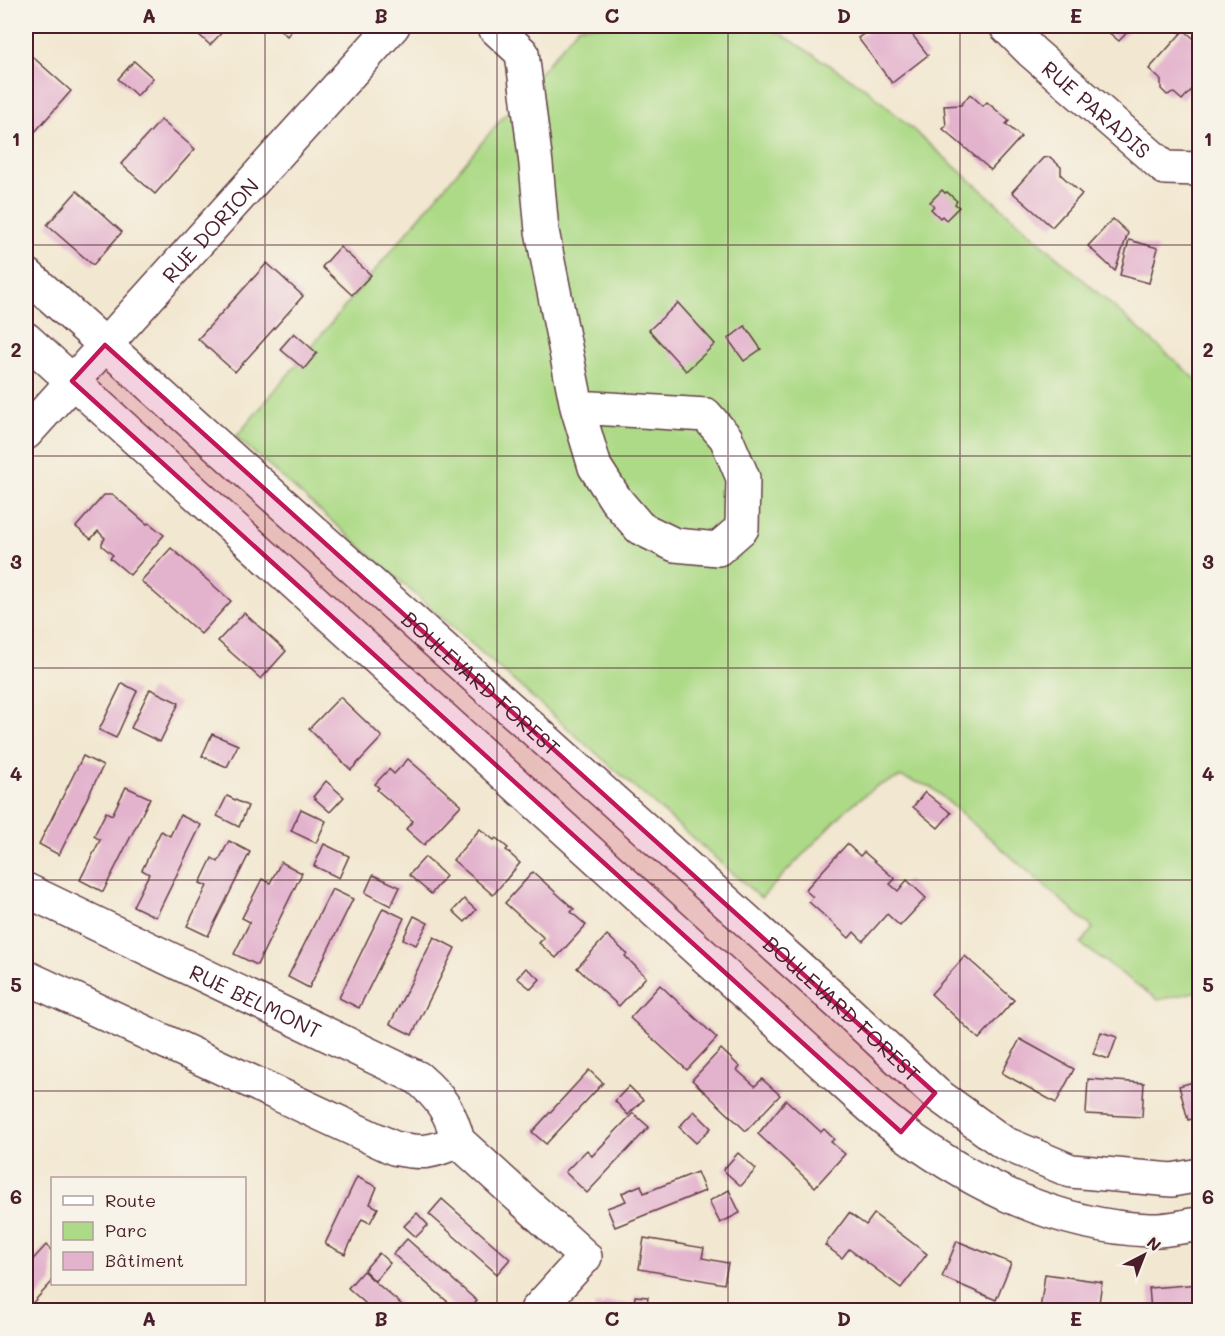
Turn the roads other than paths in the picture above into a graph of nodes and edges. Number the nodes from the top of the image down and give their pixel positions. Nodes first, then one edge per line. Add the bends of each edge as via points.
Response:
1 (393, 26) edge
2 (493, 26) edge
3 (1006, 26) edge
4 (1200, 169) edge
5 (26, 274) edge
6 (26, 339) edge
7 (105, 345) junction
8 (72, 381) junction
9 (577, 407) junction
10 (26, 433) edge
11 (26, 890) edge
12 (26, 977) edge
13 (935, 1093) junction
14 (901, 1132) junction
15 (458, 1141) junction
16 (1200, 1175) edge
17 (1200, 1224) edge
18 (537, 1311) edge

1 - 7 street, RUE DORION
2 - 9 street via 522,53 542,231
3 - 4 street, RUE PARADIS via 1165,168
5 - 7 street, BOULEVARD FOREST
6 - 8 street
7 - 8 street, RUE DORION
7 - 13 street, BOULEVARD FOREST
8 - 10 street, RUE DORION
8 - 14 street
9 - 9 street via 706,416 726,438 743,478 742,528 718,549 675,545 640,528 595,467
11 - 15 street, RUE BELMONT via 418,1078 443,1103 454,1121
12 - 15 street via 394,1148 418,1153
13 - 14 street, BOULEVARD FOREST
13 - 16 street, BOULEVARD FOREST via 1004,1143 1071,1171 1172,1180
14 - 17 street via 981,1184 1047,1212 1106,1226 1152,1230
15 - 18 street, RUE BELMONT via 585,1257

